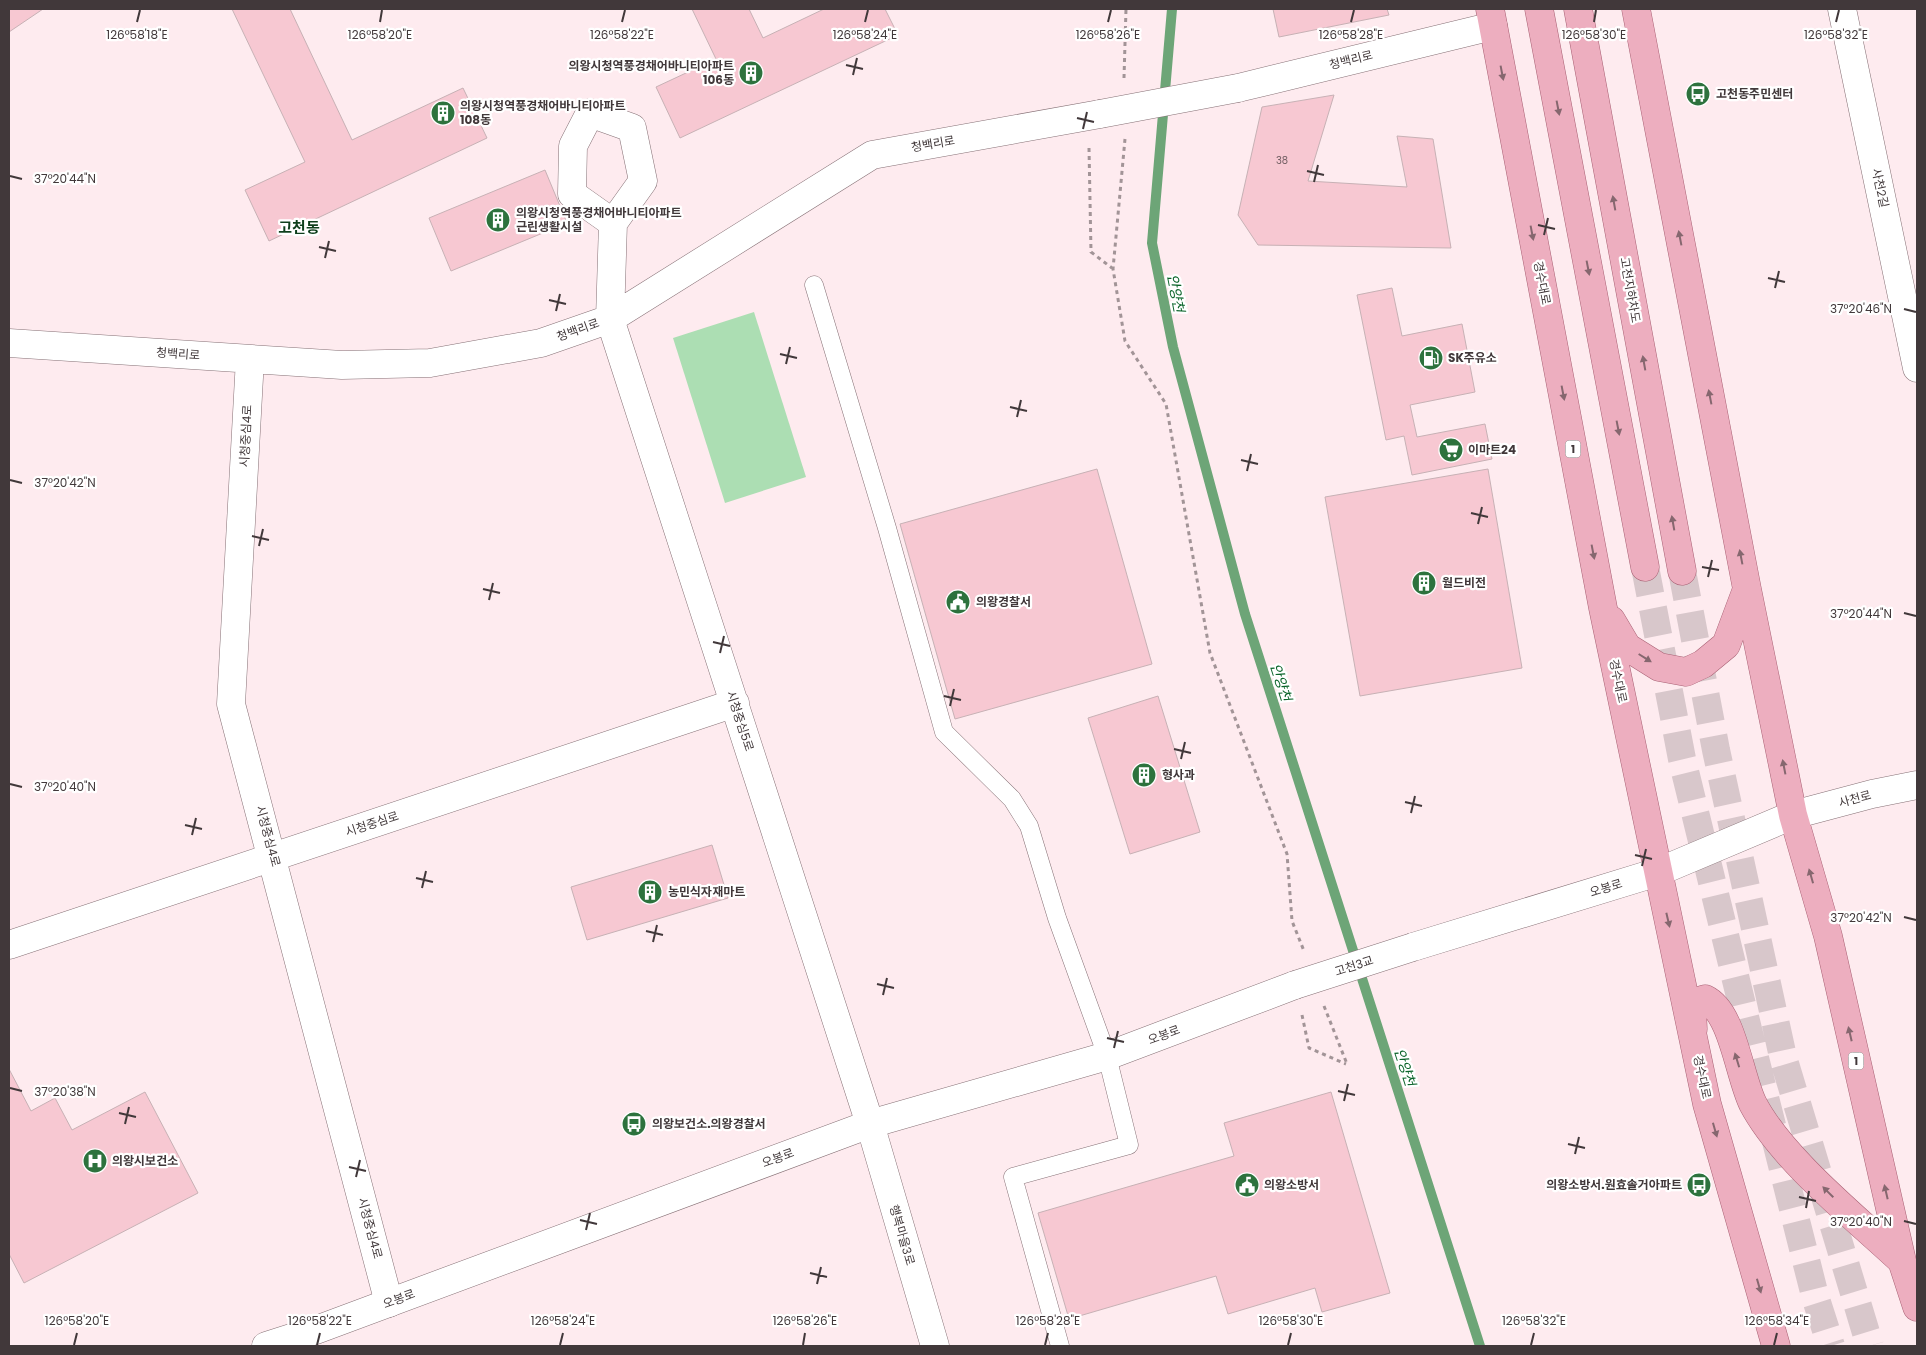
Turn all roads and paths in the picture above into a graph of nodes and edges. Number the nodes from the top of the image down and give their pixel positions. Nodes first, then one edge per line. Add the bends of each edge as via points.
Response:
1 (1126, 9) edge
2 (1539, 9) edge
3 (1578, 9) edge
4 (1636, 9) edge
5 (1842, 9) edge
6 (1492, 17) edge
7 (1124, 83) dead end
8 (1094, 115) junction
9 (1125, 133) dead end
10 (613, 223) dead end
11 (1113, 269) junction
12 (814, 285) dead end
13 (610, 319) junction
14 (9, 343) edge
15 (250, 359) junction
16 (1917, 368) edge
17 (1645, 567) tunnel mouth
18 (1682, 570) tunnel mouth
19 (1747, 589) junction
20 (1603, 608) junction
21 (734, 703) junction
22 (1917, 785) edge
23 (1793, 815) junction
24 (273, 857) junction
25 (1658, 872) junction
26 (9, 945) edge
27 (1413, 948) joint
28 (1306, 956) dead end
29 (1295, 985) junction
30 (1323, 1001) dead end
31 (1693, 1034) junction
32 (1107, 1056) junction
33 (870, 1124) junction
34 (1902, 1261) junction
35 (389, 1303) junction
36 (1917, 1307) edge
37 (266, 1346) edge
38 (934, 1346) edge
39 (1060, 1346) edge
40 (1776, 1346) edge

1 - 7 path
2 -> 17 main road
18 -> 3 main road, 고천지하차도
19 -> 4 main road, 1
5 - 16 street, 사천2길
6 - 8 street, 청백리로, bridge via 1238,88
6 -> 20 main road, 경수대로 / 1
8 - 11 path via 1091,252
8 - 13 street, 청백리로 via 872,155
9 - 11 path
10 - 13 street, 시청중심5로
11 - 28 path via 1125,341 1166,404 1210,653 1287,854 1292,920
12 - 32 lane via 944,732 1012,799 1029,826 1057,918
13 - 15 street, 청백리로 via 541,343 430,362 342,364
13 - 21 street, 시청중심5로
14 - 15 street, 청백리로
15 - 24 street, 시청중심4로 via 231,704
20 -> 19 main road via 1627,647 1659,667 1686,672 1703,664 1726,645
23 -> 19 main road, 1
20 - 25 main road, 경수대로 / 1
21 - 24 street, 시청중심로
21 - 33 street, 시청중심5로
22 - 23 street, 사천로
23 - 25 street, 오봉로
34 -> 23 main road, 1 via 1828,936
24 - 26 street, 시청중심로
24 - 35 street, 시청중심4로
25 - 27 street, 오봉로
25 -> 31 main road, 경수대로 / 1
27 - 29 street, 고천3교, bridge
29 - 30 path via 1309,1048 1346,1064
29 - 32 street, 오봉로
34 -> 31 main road via 1826,1190 1761,1118 1746,1090 1722,1014 1714,1003 1705,999 1696,1002 1692,1010
31 -> 40 main road, 경수대로 / 1 via 1708,1104
32 - 33 street, 오봉로
32 - 39 lane via 1129,1145 1013,1177
33 - 35 street, 오봉로
33 - 38 street, 행복마을3로
34 - 36 main road, 1
35 - 37 street, 오봉로

